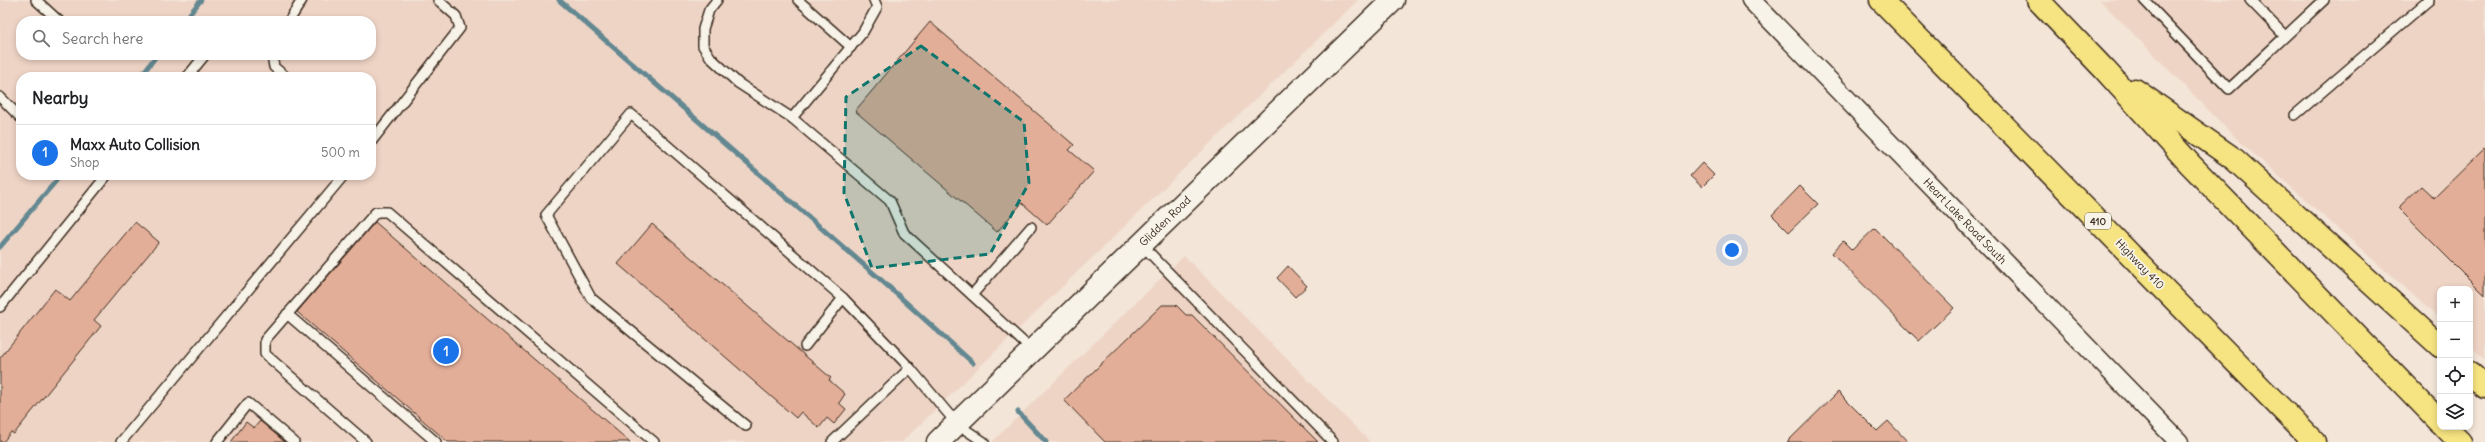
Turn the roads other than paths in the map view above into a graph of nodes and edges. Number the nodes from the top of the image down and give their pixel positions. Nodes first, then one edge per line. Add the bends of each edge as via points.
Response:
1 (36, 0) edge
2 (302, 0) edge
3 (438, 0) edge
4 (717, 0) edge
5 (798, 0) edge
6 (874, 0) edge
7 (1393, 0) edge
8 (1751, 0) edge
9 (1881, 0) edge
10 (2038, 0) edge
11 (2144, 0) edge
12 (2250, 0) edge
13 (2324, 0) edge
14 (2429, 0) edge
15 (54, 16) edge
16 (292, 16) edge
17 (2285, 36) junction
18 (851, 47) junction
19 (201, 60) edge
20 (273, 60) edge
21 (2105, 70) junction
22 (191, 72) edge
23 (280, 72) edge
24 (0, 97) edge
25 (16, 113) edge
26 (2295, 114) dead end
27 (792, 118) junction
28 (376, 136) edge
29 (103, 180) edge
30 (340, 180) edge
31 (1030, 227) dead end
32 (1141, 244) junction
33 (972, 294) junction
34 (843, 298) junction
35 (0, 307) edge
36 (287, 314) junction
37 (2437, 343) edge
38 (805, 346) dead end
39 (1032, 350) junction
40 (910, 368) junction
41 (2473, 376) edge
42 (2485, 387) edge
43 (2437, 419) edge
44 (957, 424) junction
45 (746, 426) dead end
46 (2448, 430) edge
47 (121, 442) edge
48 (217, 442) edge
49 (294, 442) edge
50 (366, 442) edge
51 (436, 442) edge
52 (654, 442) edge
53 (832, 442) edge
54 (938, 442) edge
55 (984, 442) edge
56 (1333, 442) edge
57 (2179, 442) edge
58 (2314, 442) edge
59 (2460, 442) edge

1 - 15 lane
2 - 16 lane
3 - 28 lane via 456,16 460,28
4 - 27 lane via 709,10 703,29 703,46 710,58 738,83
5 - 18 lane
6 - 18 lane via 878,7
7 - 32 street, Glidden Road
8 - 57 street, Heart Lake Road South
9 - 58 highway, Highway 410 / 410
10 - 21 highway
11 - 17 lane via 2229,89
12 - 17 lane
13 - 17 lane
14 - 26 lane
18 - 27 lane
19 - 22 lane
20 - 23 lane via 274,67
21 - 37 highway via 2234,159
21 - 43 highway via 2190,164
24 - 25 lane
27 - 33 lane via 890,201 904,233
29 - 35 lane
30 - 47 lane
31 - 33 lane
32 - 39 street, Glidden Road
32 - 56 lane
33 - 39 lane
34 - 38 lane
34 - 40 lane
34 - 45 lane via 631,114 546,215 590,298
36 - 50 lane via 264,340 265,354
36 - 51 lane
36 - 52 lane via 376,212 387,212
39 - 44 street, Glidden Road
40 - 44 lane
40 - 53 lane
41 - 42 highway
44 - 54 street, Glidden Road
44 - 55 lane
46 - 59 highway
48 - 49 lane via 248,403

